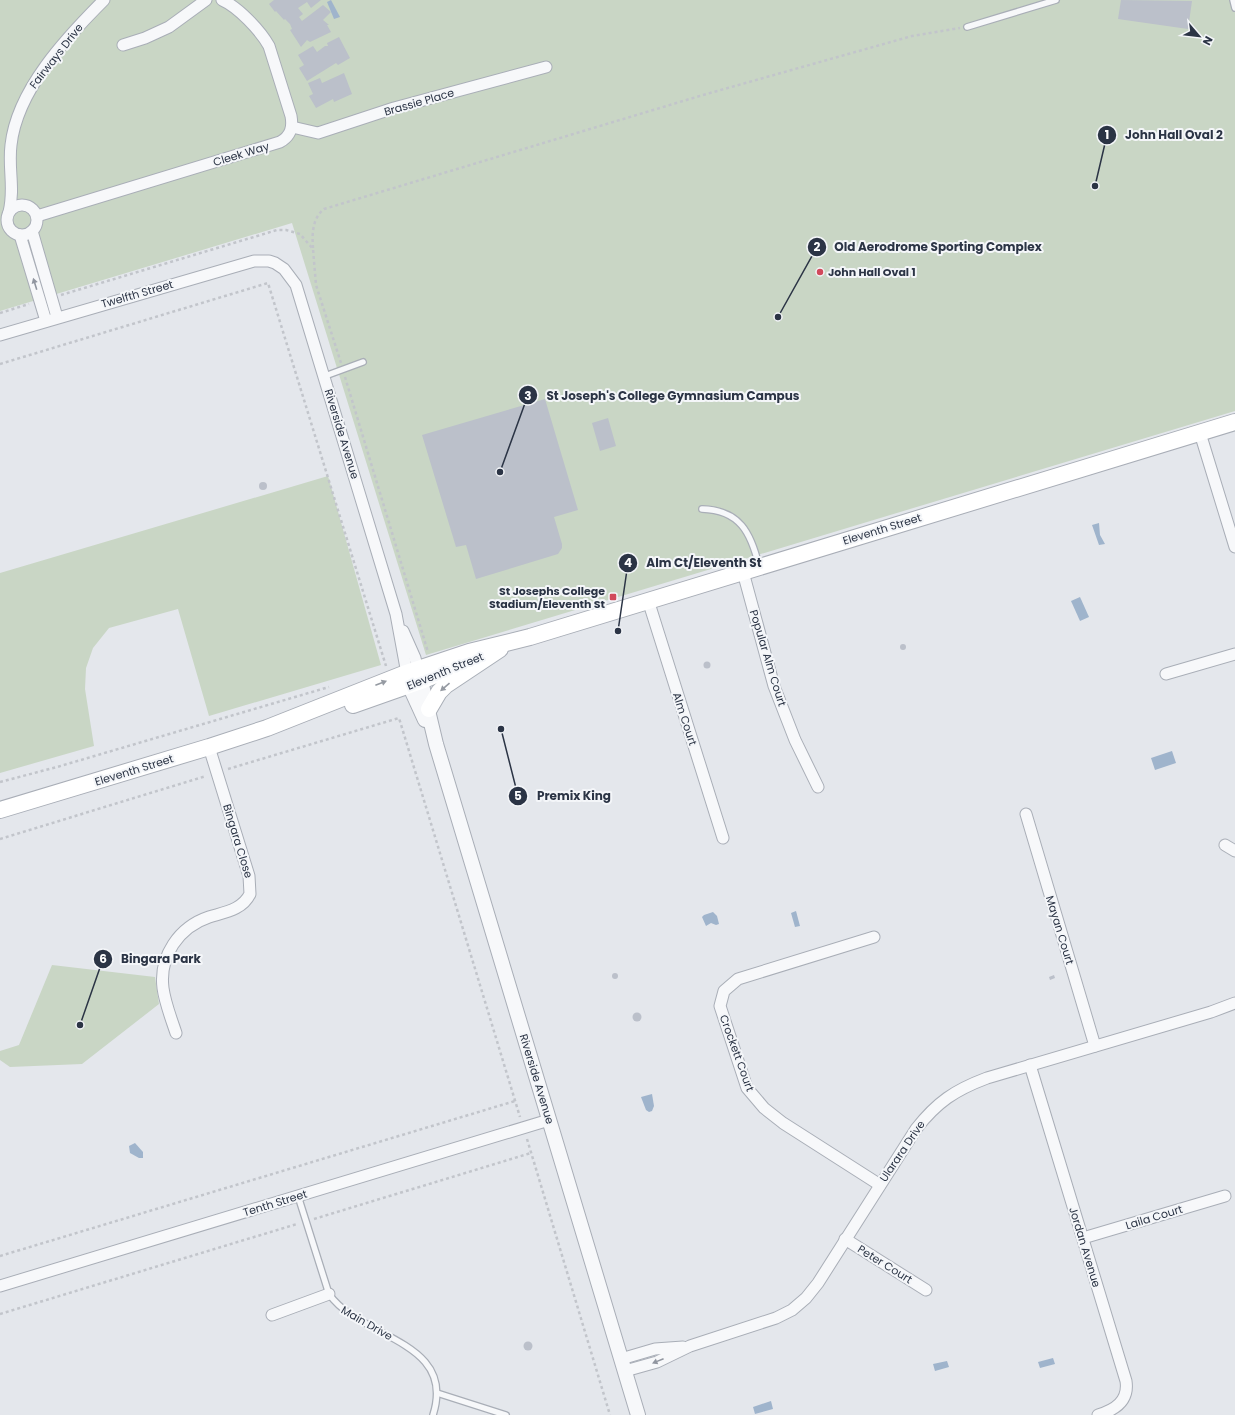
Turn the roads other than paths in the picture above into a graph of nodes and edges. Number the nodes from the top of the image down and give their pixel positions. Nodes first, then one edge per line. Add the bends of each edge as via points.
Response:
1 (104, 0) edge
2 (206, 0) edge
3 (222, 0) edge
4 (1056, 0) edge
5 (1233, 0) edge
6 (1235, 8) edge
7 (967, 27) road end
8 (123, 45) dead end
9 (546, 67) dead end
10 (292, 127) junction
11 (13, 190) junction
12 (27, 206) junction
13 (9, 212) junction
14 (37, 216) junction
15 (32, 232) junction
16 (20, 235) junction
17 (275, 263) joint
18 (57, 317) junction
19 (46, 321) junction
20 (0, 335) edge
21 (363, 362) dead end
22 (325, 376) junction
23 (1235, 422) edge
24 (1200, 433) junction
25 (702, 509) dead end
26 (1235, 547) edge
27 (759, 567) junction
28 (743, 572) junction
29 (648, 600) junction
30 (396, 614) junction
31 (530, 637) junction
32 (500, 649) junction
33 (1235, 654) edge
34 (412, 674) junction
35 (1166, 674) dead end
36 (429, 709) junction
37 (436, 744) junction
38 (209, 747) junction
39 (818, 787) dead end
40 (0, 810) edge
41 (1026, 814) dead end
42 (723, 838) dead end
43 (1225, 845) dead end
44 (1235, 851) edge
45 (874, 937) dead end
46 (1235, 1003) edge
47 (176, 1032) dead end
48 (1095, 1046) junction
49 (1030, 1065) junction
50 (549, 1120) junction
51 (880, 1185) junction
52 (298, 1196) junction
53 (1225, 1196) dead end
54 (1083, 1238) junction
55 (845, 1239) junction
56 (0, 1286) edge
57 (926, 1290) dead end
58 (329, 1294) junction
59 (272, 1315) dead end
60 (623, 1365) junction
61 (437, 1393) junction
62 (433, 1415) edge
63 (506, 1415) edge
64 (638, 1415) edge
65 (1098, 1415) edge

1 - 11 street, Fairways Drive via 45,68 21,108 11,145
2 - 8 street via 169,28
3 - 10 street via 233,6 265,38 292,116
4 - 7 lane
5 - 6 lane
9 - 10 street, Brassie Place via 394,108 318,133
10 - 14 street, Cleek Way via 288,136 280,142
11 - 12 street
11 - 13 street, Fairways Drive
12 - 13 street via 17,206
12 - 14 street via 34,210
13 - 16 street via 8,227
14 - 15 street via 36,226
15 - 16 street
15 - 18 street
19 -> 16 street
17 - 18 street, Twelfth Street via 254,260
17 - 22 street, Riverside Avenue via 291,276 296,285
18 - 19 street, Twelfth Street
19 - 20 street, Twelfth Street
21 - 22 lane
22 - 30 street, Riverside Avenue
23 - 24 main road, Eleventh Street
24 - 26 street
24 - 27 main road, Eleventh Street
25 - 27 lane via 715,509 744,528 751,539
27 - 28 main road, Eleventh Street
28 - 29 main road, Eleventh Street
28 - 39 street, Popular Alm Court via 774,686 795,740
29 - 31 main road, Eleventh Street
29 - 42 street, Alm Court
30 - 34 street, Riverside Avenue
30 - 34 street, Riverside Avenue
31 - 32 main road, Eleventh Street
31 - 34 main road, Eleventh Street via 469,652
32 - 34 main road, Eleventh Street
32 -> 36 main road via 446,685
33 - 35 street
34 - 36 street, Riverside Avenue
34 - 37 street, Riverside Avenue
34 - 38 main road, Eleventh Street
36 - 37 street, Riverside Avenue
37 - 50 street, Riverside Avenue
38 - 40 main road, Eleventh Street
38 - 47 street, Bingara Close via 249,876 250,894 242,906 194,924 184,931 169,951 164,967 163,986
41 - 48 street, Mayan Court
43 - 44 street
45 - 51 street, Crockett Court via 738,979 724,991 720,1006 747,1088 754,1098 783,1123
46 - 48 street, Ularara Drive
48 - 49 street, Ularara Drive
49 - 51 street, Ularara Drive via 970,1084 942,1100 916,1129
49 - 54 street, Jordan Avenue
50 - 52 street, Tenth Street
50 - 60 street, Riverside Avenue
51 - 55 street, Ularara Drive
52 - 56 street, Tenth Street
52 - 58 lane, Main Drive
53 - 54 street, Laila Court
54 - 65 street, Jordan Avenue via 1127,1388 1118,1406
55 - 57 street, Peter Court
55 - 60 street, Ularara Drive via 818,1283 792,1310 760,1325 690,1346 655,1349
58 - 59 street
58 - 61 lane, Main Drive via 336,1304 350,1315 419,1354 432,1370
60 - 64 street, Riverside Avenue
61 - 62 lane, Main Drive
61 - 63 lane

